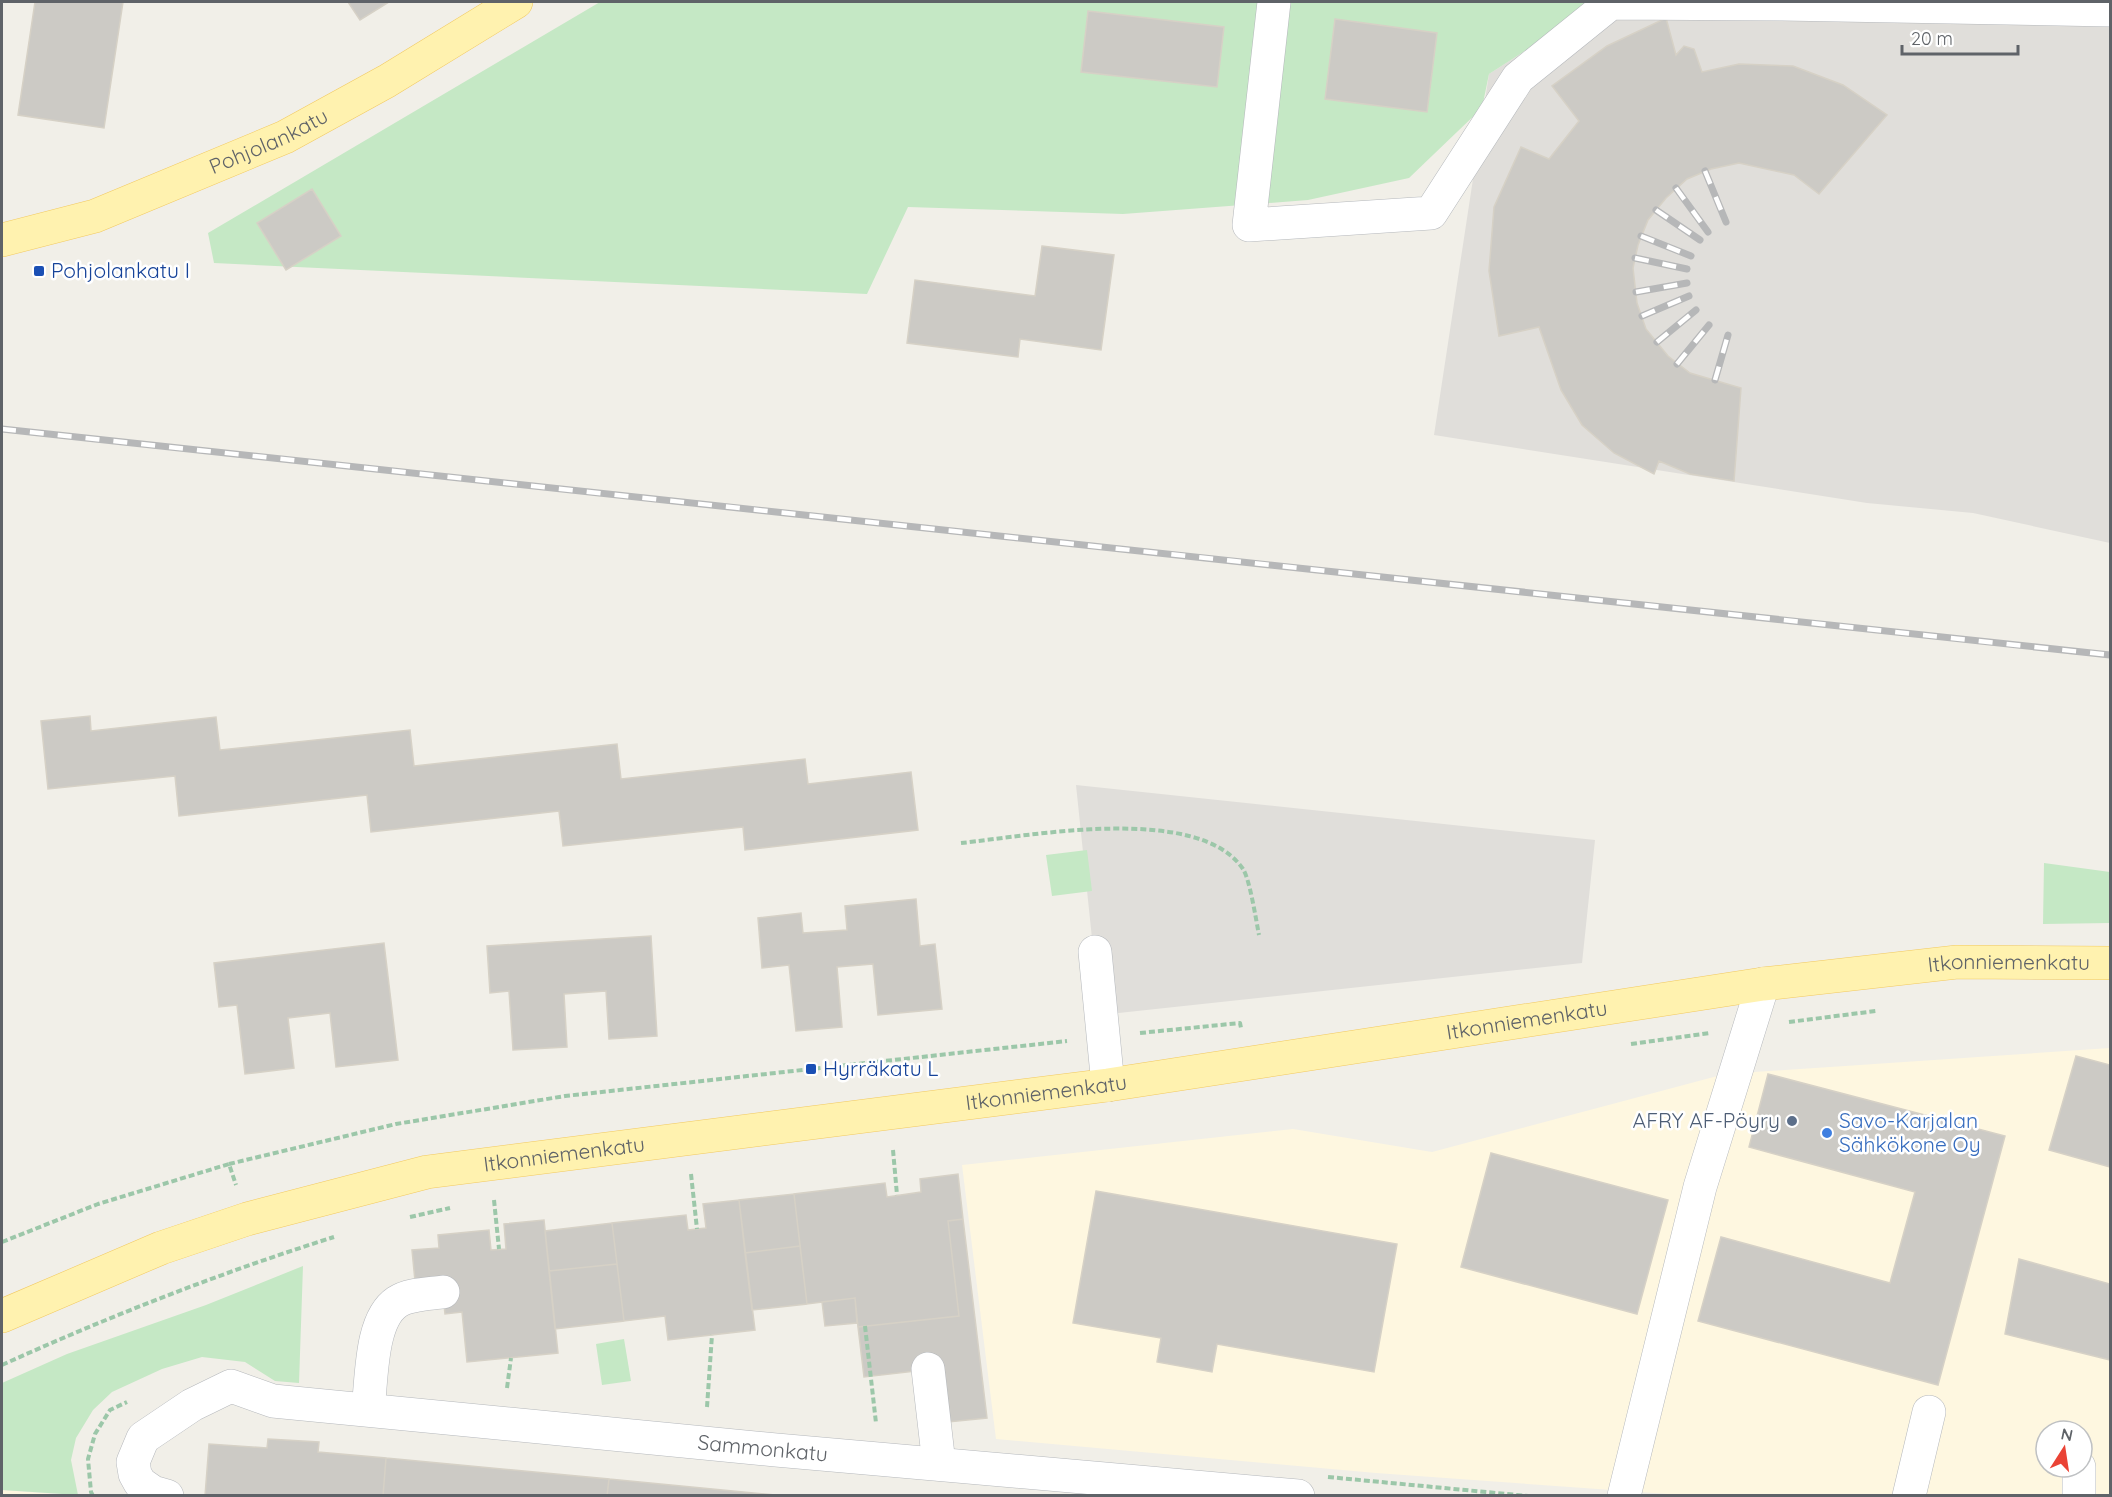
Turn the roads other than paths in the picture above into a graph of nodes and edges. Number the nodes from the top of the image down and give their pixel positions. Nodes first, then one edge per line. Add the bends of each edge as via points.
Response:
1 (516, 2) edge
2 (1274, 2) edge
3 (2110, 10) edge
4 (2, 240) edge
5 (1095, 952) dead end
6 (2110, 963) edge
7 (1763, 984) junction
8 (1108, 1085) junction
9 (443, 1292) dead end
10 (2, 1316) edge
11 (928, 1369) dead end
12 (368, 1409) junction
13 (1929, 1412) dead end
14 (939, 1464) junction
15 (2079, 1479) edge
16 (167, 1496) edge
17 (1298, 1496) edge
18 (1624, 1496) edge
19 (1909, 1496) edge
20 (2079, 1496) edge

1 - 4 main road, Pohjolankatu via 387,81 285,137 95,216
2 - 3 street via 1249,225 1431,213 1518,78 1611,3
5 - 8 street
6 - 7 main road, Itkonniemenkatu via 1957,962
7 - 8 main road, Itkonniemenkatu
7 - 18 street via 1700,1187
8 - 10 main road, Itkonniemenkatu via 428,1172 247,1219 160,1248
9 - 12 street via 412,1296 397,1302 386,1314 378,1330
11 - 14 street
12 - 14 street, Sammonkatu
12 - 16 street, Sammonkatu via 273,1401 231,1386 192,1405 143,1437 133,1462 135,1474 153,1492
13 - 19 street
14 - 17 street, Sammonkatu
15 - 20 street

